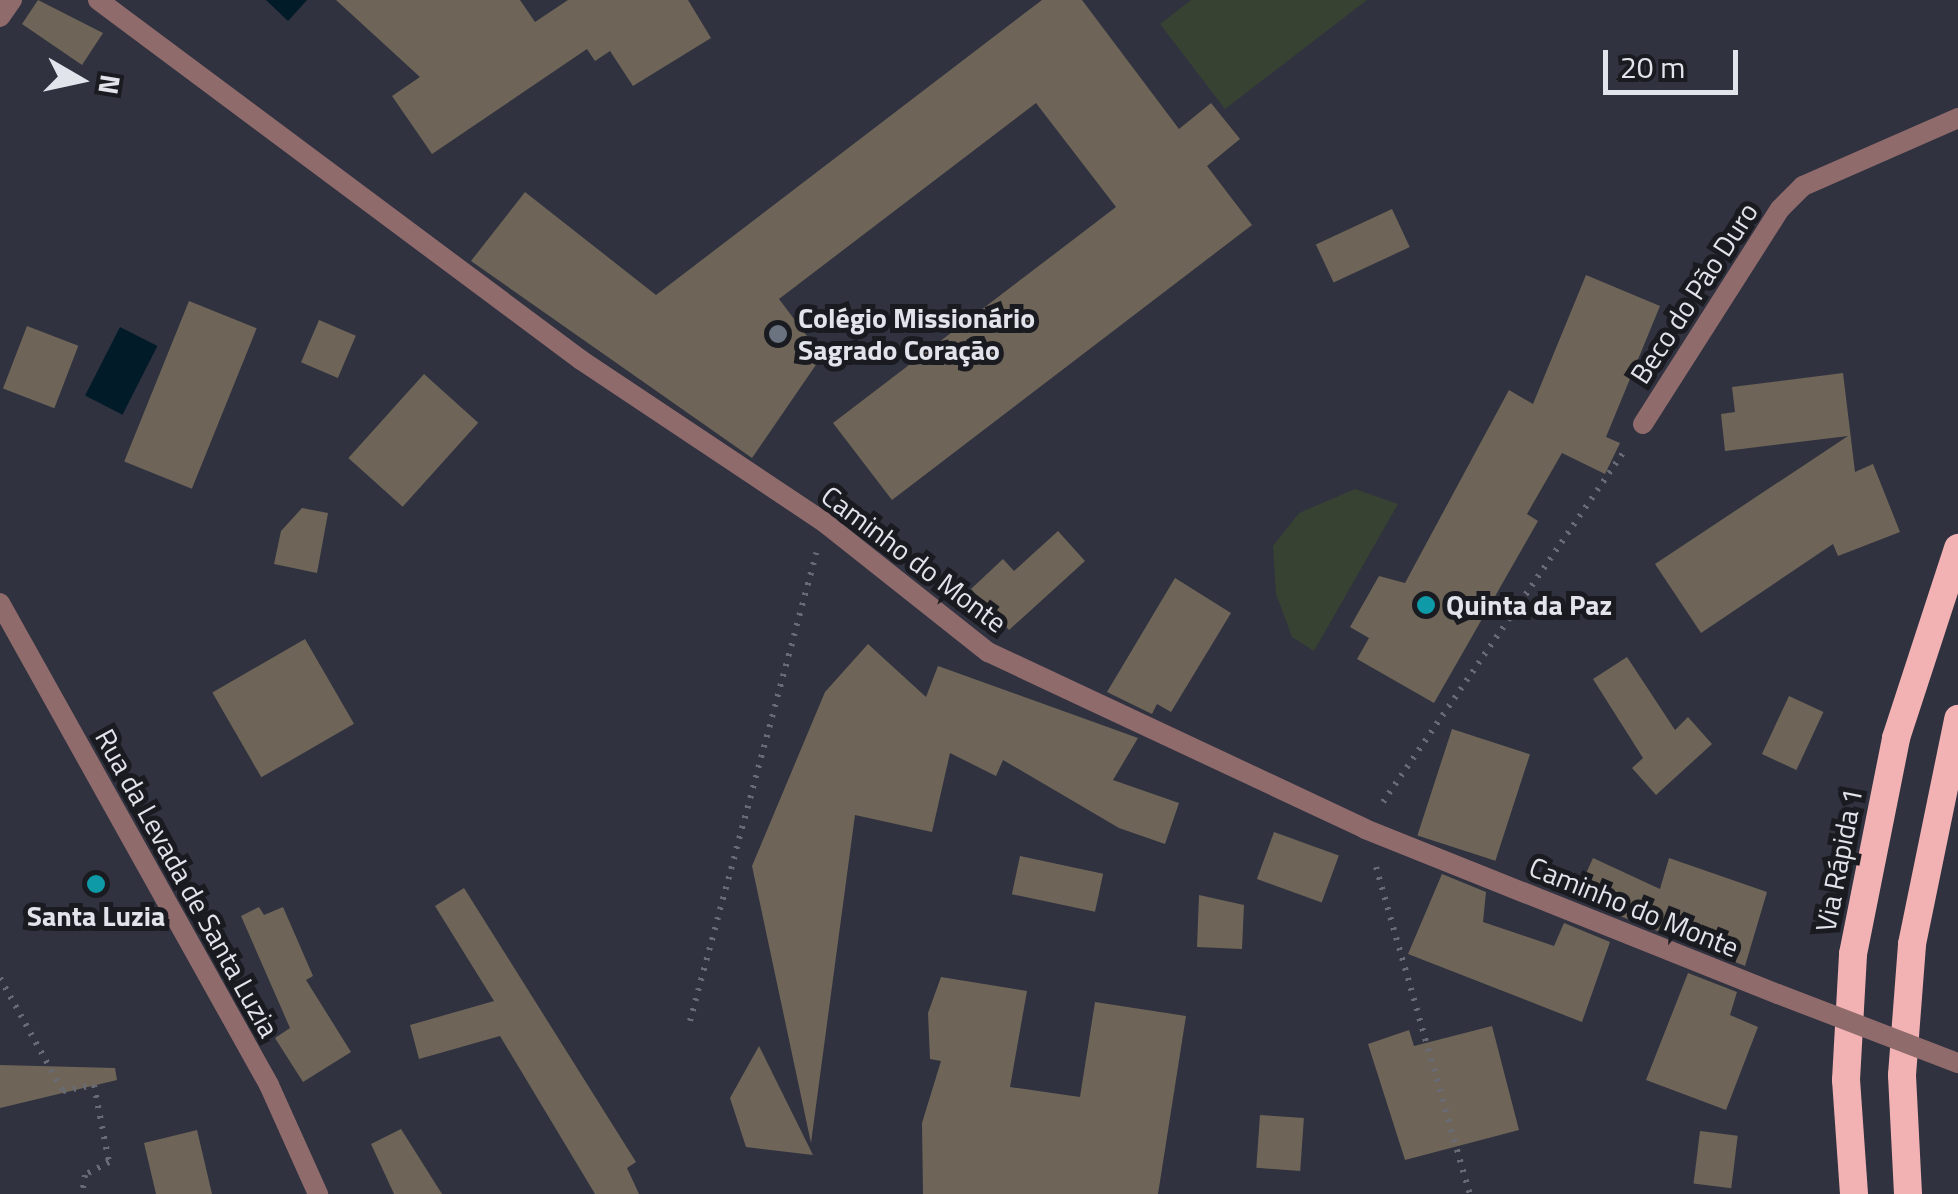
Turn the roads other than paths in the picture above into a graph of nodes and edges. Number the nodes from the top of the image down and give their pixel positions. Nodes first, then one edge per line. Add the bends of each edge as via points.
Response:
1 (12, 0) edge
2 (98, 0) edge
3 (0, 16) edge
4 (1958, 118) edge
5 (1643, 424) road end
6 (1958, 548) edge
7 (0, 603) edge
8 (1958, 719) edge
9 (1958, 1063) edge
10 (1846, 1080) junction
11 (318, 1194) edge
12 (1834, 1194) edge
13 (1854, 1194) edge
14 (1908, 1194) edge

1 - 3 street
2 - 9 street, Caminho do Monte, bridge via 581,360 825,523 988,652 1365,829
4 - 5 street, Beco do Pão Duro via 1803,186 1780,209
6 - 10 highway, Via Rápida 1 via 1896,738 1853,954
7 - 11 street, Rua da Levada de Santa Luzia via 270,1085
8 - 14 highway via 1912,944 1902,1075
10 - 12 highway
10 - 13 highway, Via Rápida 1

